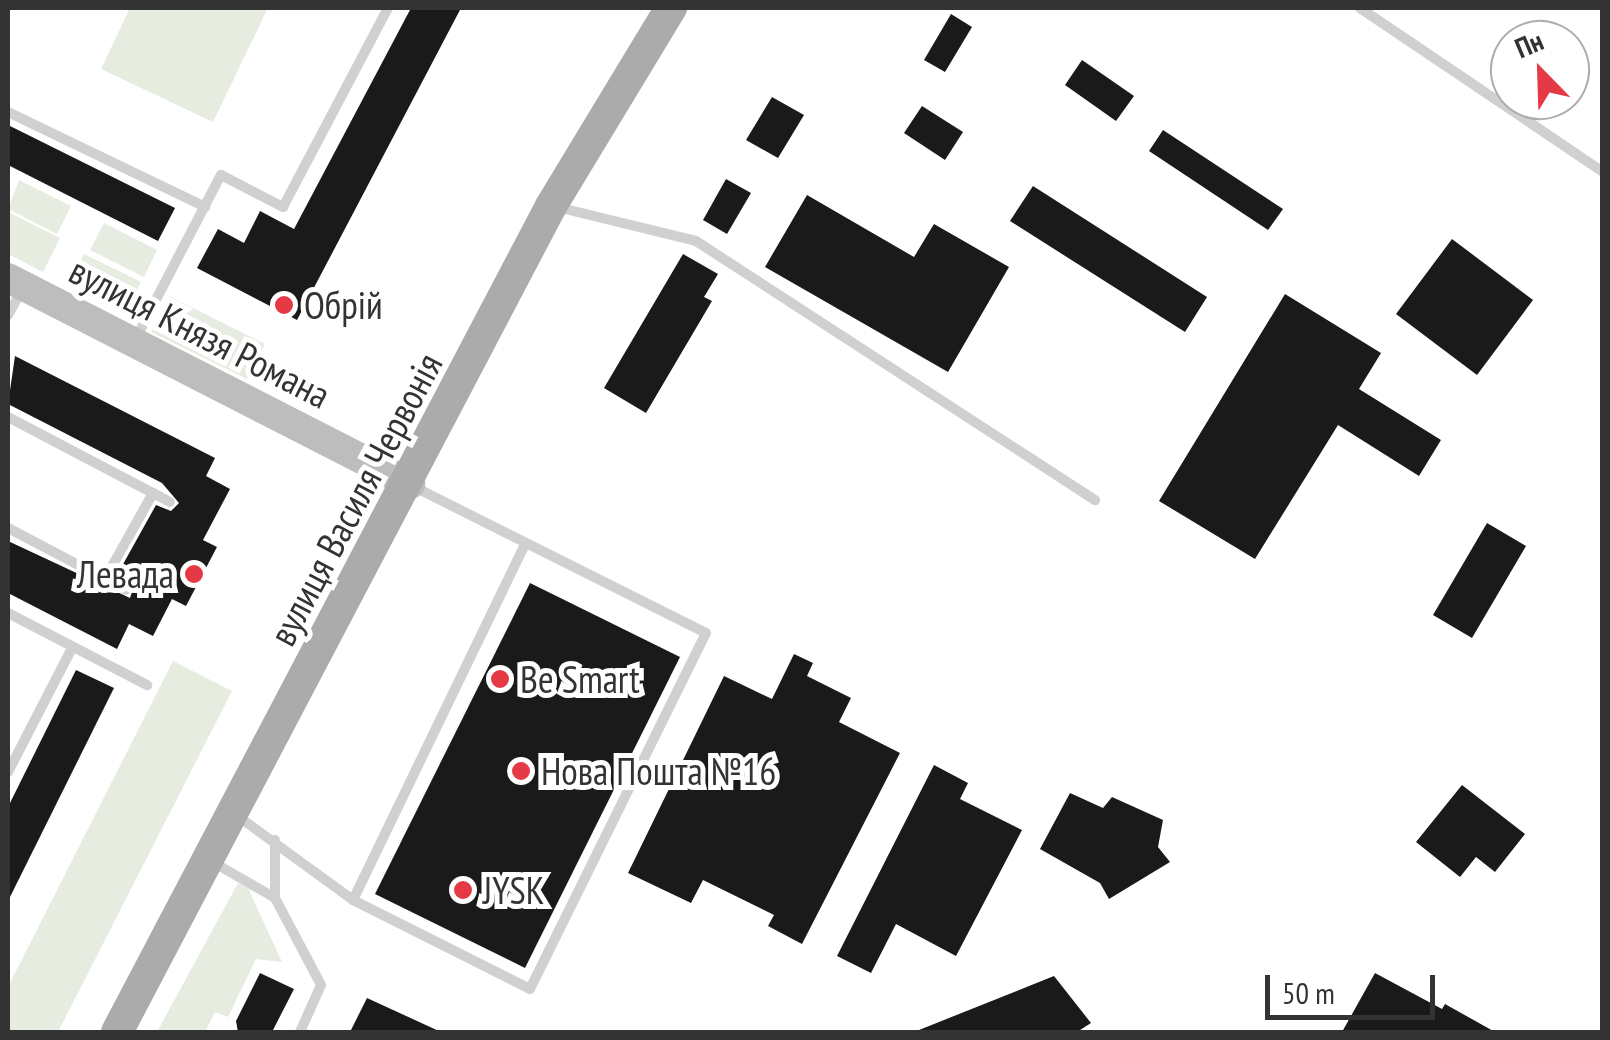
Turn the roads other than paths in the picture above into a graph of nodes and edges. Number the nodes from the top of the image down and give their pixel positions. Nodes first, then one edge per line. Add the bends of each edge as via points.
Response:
1 (388, 8) edge
2 (671, 8) edge
3 (1360, 8) edge
4 (8, 112) edge
5 (1602, 171) edge
6 (551, 206) junction
7 (205, 207) junction
8 (16, 282) edge
9 (8, 316) edge
10 (133, 342) junction
11 (8, 417) edge
12 (410, 484) junction
13 (152, 493) junction
14 (1095, 500) dead end
15 (170, 502) dead end
16 (8, 528) edge
17 (524, 547) junction
18 (106, 579) junction
19 (126, 590) dead end
20 (8, 613) edge
21 (72, 648) junction
22 (148, 685) dead end
23 (8, 772) edge
24 (230, 810) junction
25 (275, 840) junction
26 (206, 858) junction
27 (275, 898) junction
28 (353, 900) junction
29 (117, 1032) edge
30 (300, 1032) edge

1 - 7 lane via 283,207 221,175
2 - 6 main road, вулиця Василя Червонія
3 - 5 lane
4 - 7 lane
6 - 12 main road, вулиця Василя Червонія
6 - 14 lane via 696,241
7 - 10 lane
8 - 9 lane
8 - 10 street, вулиця Князя Романа
10 - 12 street, вулиця Князя Романа
11 - 13 lane
12 - 17 lane
12 - 24 main road, вулиця Василя Червонія
13 - 15 lane
13 - 18 lane
16 - 18 lane
17 - 28 lane
17 - 28 lane via 706,633 530,989
18 - 19 lane
20 - 21 lane
21 - 22 lane
21 - 23 lane
24 - 25 lane
24 - 26 main road, вулиця Василя Червонія
25 - 27 lane
25 - 28 lane
26 - 27 lane
26 - 29 main road, вулиця Василя Червонія
27 - 30 lane via 321,985

